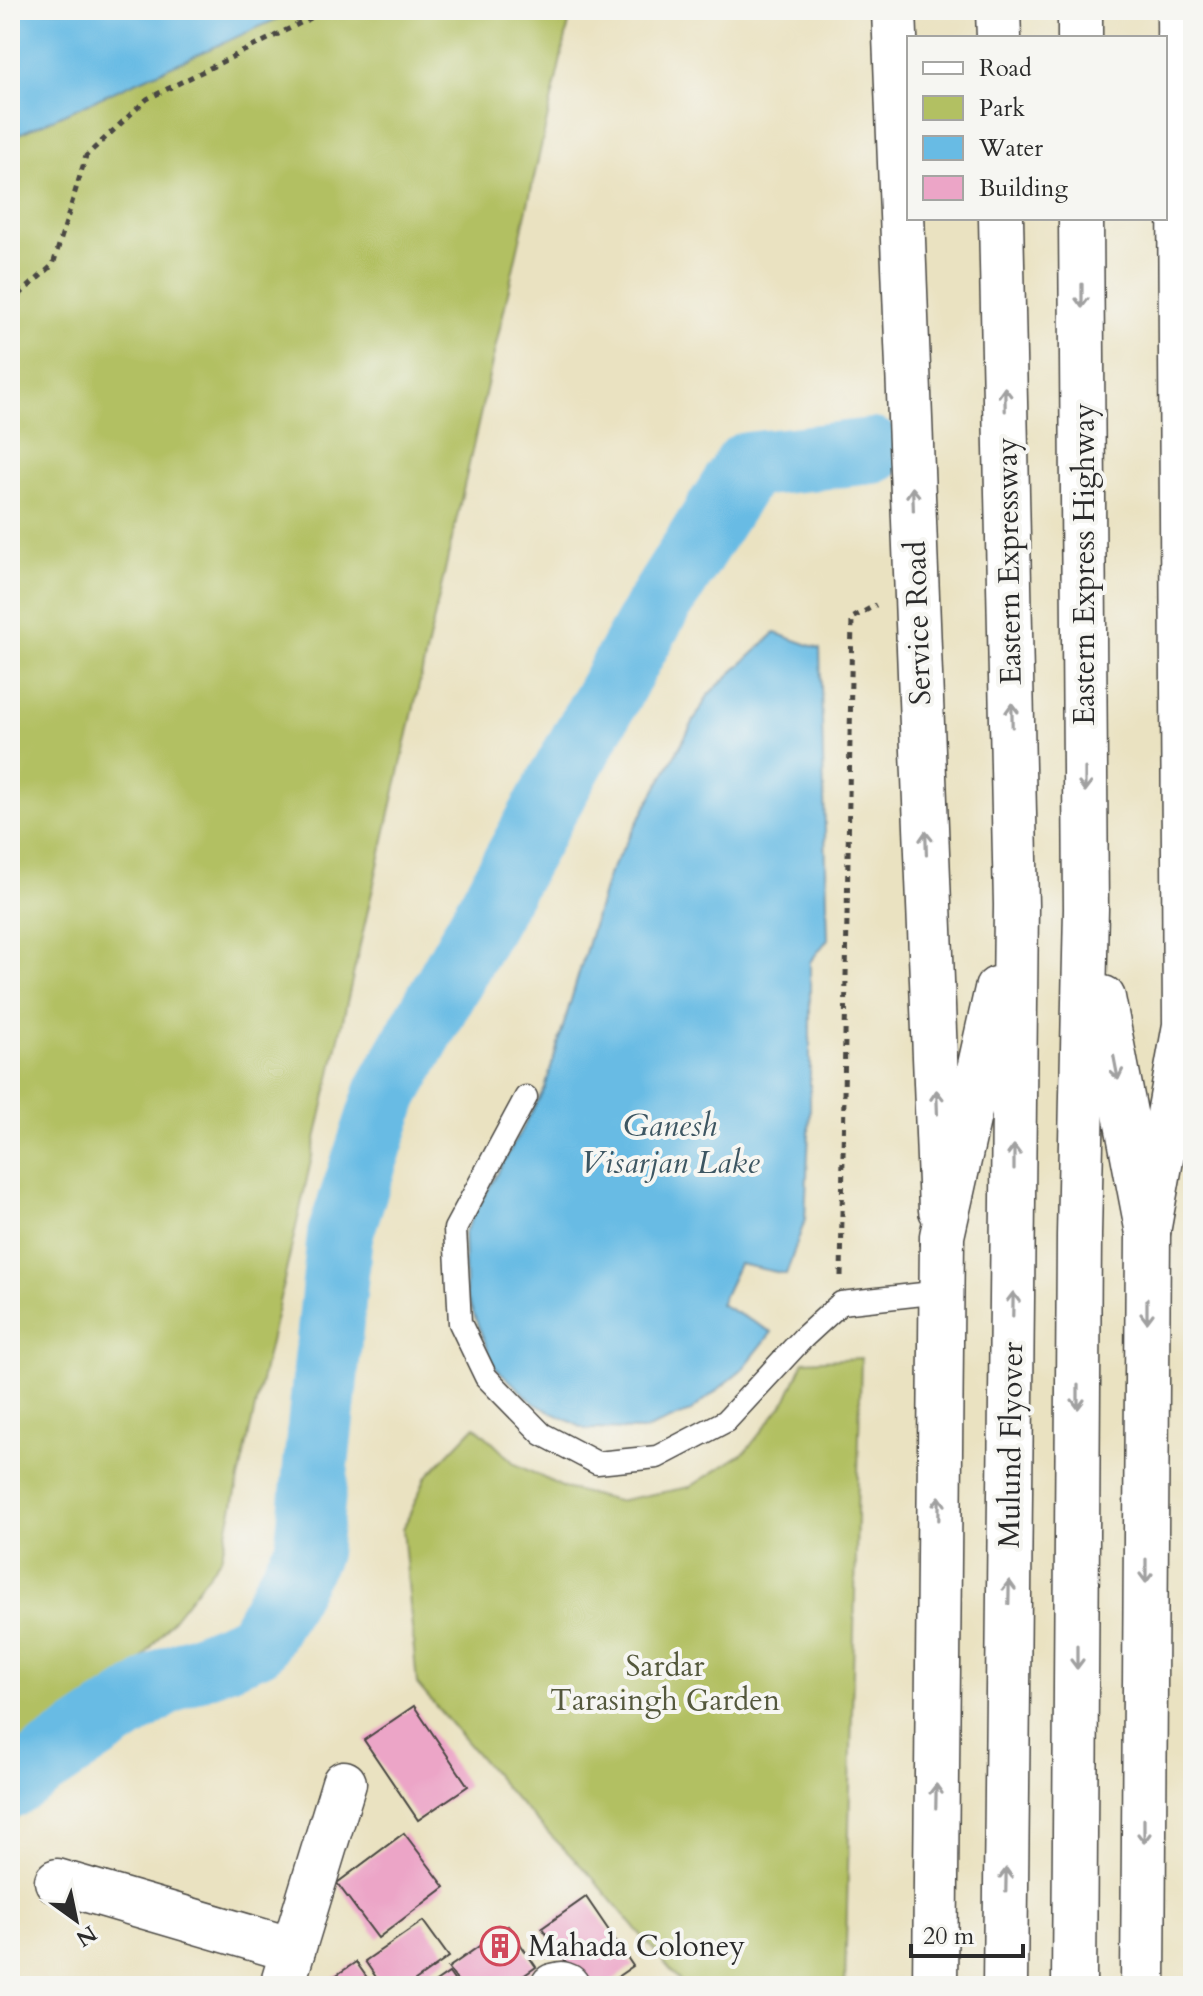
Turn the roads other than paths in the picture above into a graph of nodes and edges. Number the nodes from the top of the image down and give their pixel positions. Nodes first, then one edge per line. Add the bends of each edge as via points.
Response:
1 (894, 10) edge
2 (998, 10) edge
3 (1080, 10) edge
4 (1179, 10) edge
5 (999, 36) edge
6 (1080, 36) edge
7 (1001, 220) edge
8 (1081, 220) edge
9 (1187, 321) edge
10 (1016, 905) junction
11 (1086, 909) junction
12 (526, 1097) dead end
13 (1148, 1233) junction
14 (942, 1236) junction
15 (941, 1292) junction
16 (344, 1783) dead end
17 (57, 1881) dead end
18 (287, 1968) edge
19 (553, 1986) edge
20 (567, 1986) edge
21 (935, 1986) edge
22 (1005, 1986) edge
23 (1074, 1986) edge
24 (1143, 1986) edge

14 -> 1 main road, Service Road
2 - 5 main road
3 - 6 main road
4 - 9 main road
10 -> 7 main road, Eastern Expressway
8 -> 11 main road, Eastern Express Highway
9 - 13 main road via 1185,1025
10 - 14 main road
22 -> 10 main road, Mulund Flyover
11 -> 13 main road
11 -> 23 main road
12 - 15 lane via 455,1229 460,1323 486,1377 542,1434 597,1463 657,1457 726,1421 841,1303
13 -> 24 main road
14 - 15 main road
21 -> 15 main road
16 - 18 main road
17 - 18 main road
19 - 20 main road

